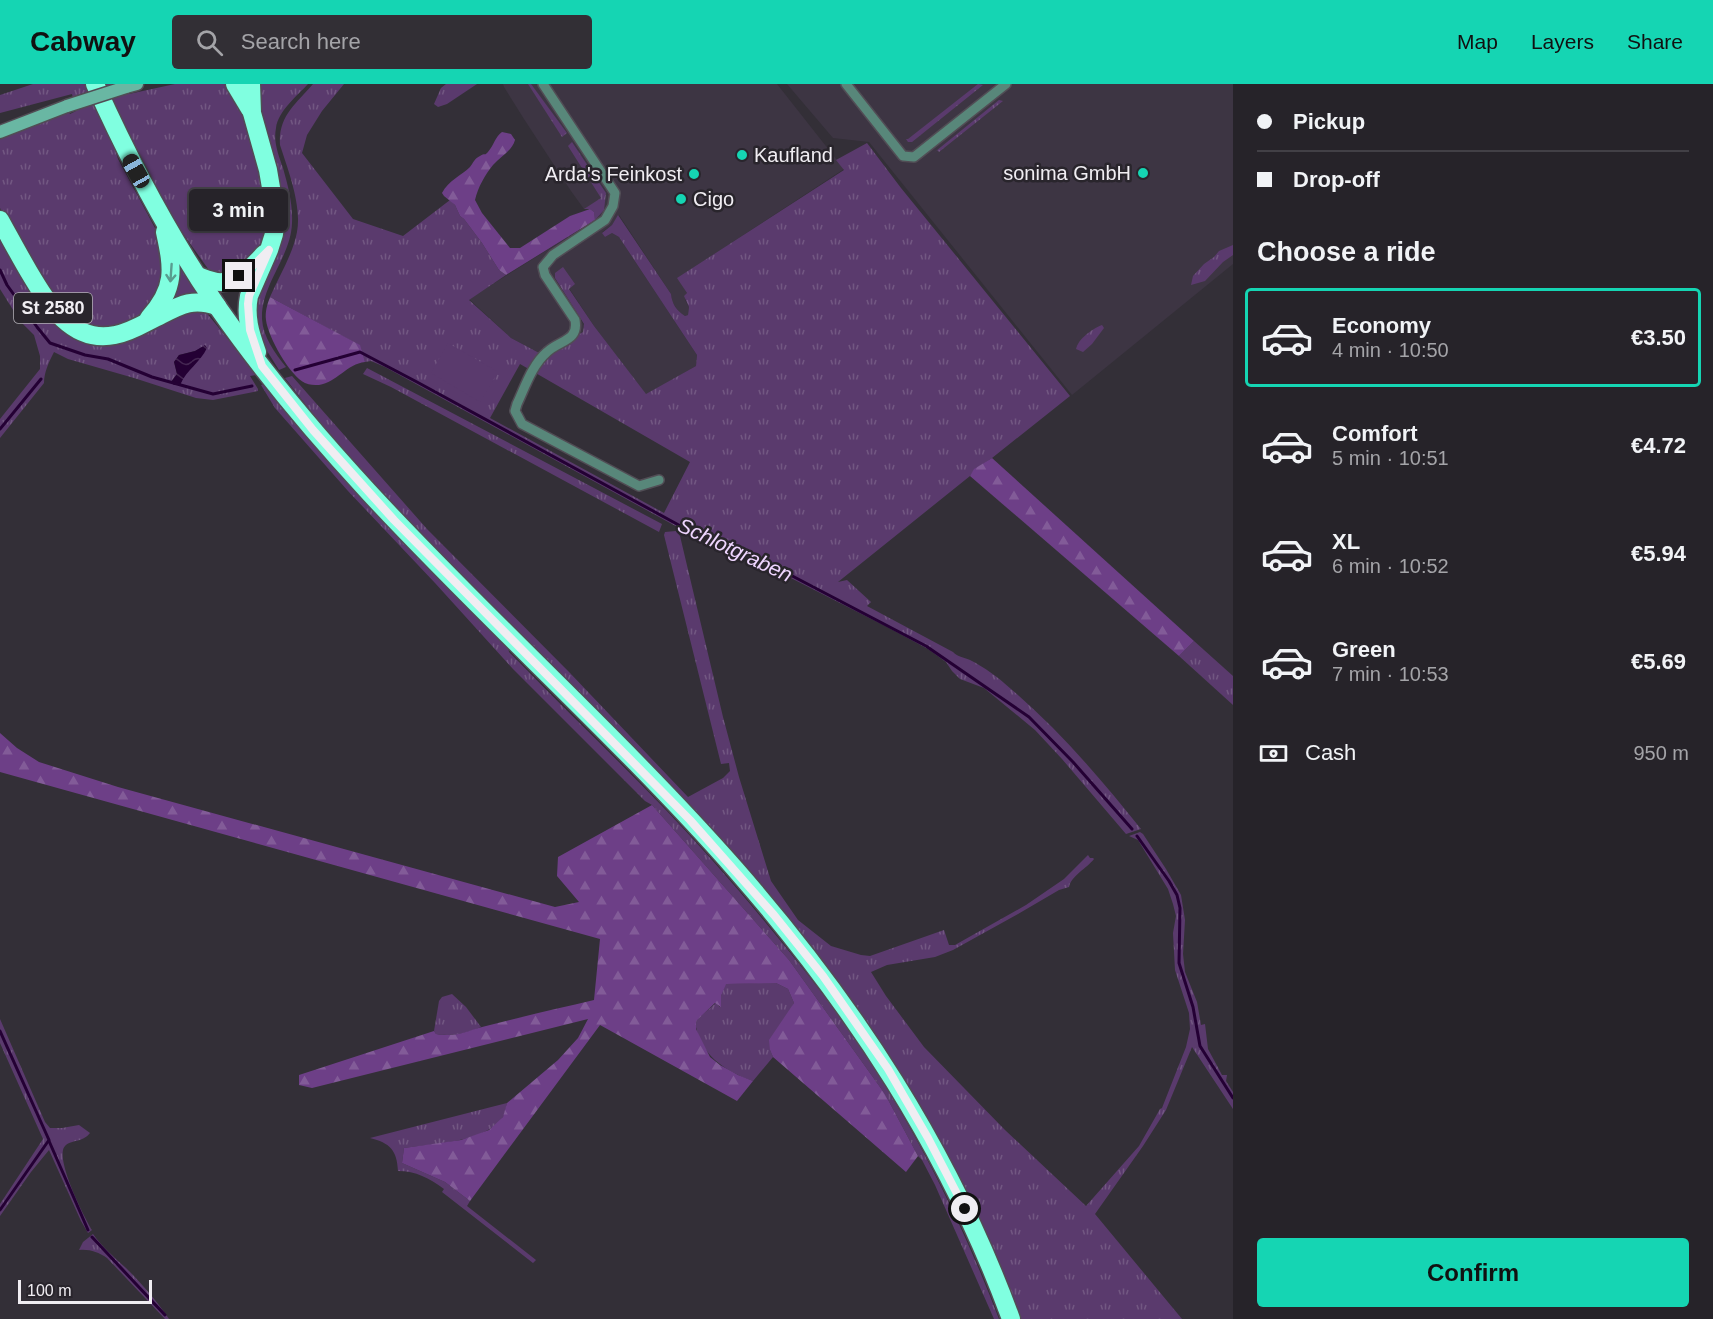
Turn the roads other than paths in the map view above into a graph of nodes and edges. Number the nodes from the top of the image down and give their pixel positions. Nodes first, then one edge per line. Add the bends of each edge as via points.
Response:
1 (95, 84) edge
2 (543, 84) edge
3 (846, 84) edge
4 (1006, 84) edge
5 (132, 86) edge
6 (242, 87) edge
7 (0, 132) edge
8 (162, 216) junction
9 (0, 220) edge
10 (269, 250) junction
11 (198, 276) junction
12 (217, 306) junction
13 (144, 324) junction
14 (262, 366) junction
15 (659, 480) dead end
16 (1011, 1319) edge

1 - 8 highway
2 - 15 street via 615,193 613,206 604,220 543,267 577,328 574,335 548,350 538,361 515,411 522,424 639,486
3 - 4 street via 903,156 914,157
5 - 7 street, bridge
6 - 10 highway via 268,170 275,207 276,225
8 - 11 highway
8 -> 13 highway via 171,280 164,300
9 - 13 highway, St 2580 via 40,291 74,328 104,336
10 - 11 highway via 230,281 216,282
10 - 14 highway via 248,304 250,330
11 - 12 highway
12 - 13 highway, St 2580 via 192,302
12 - 14 highway
14 - 16 highway via 394,520 690,820 810,960 906,1098 972,1224

